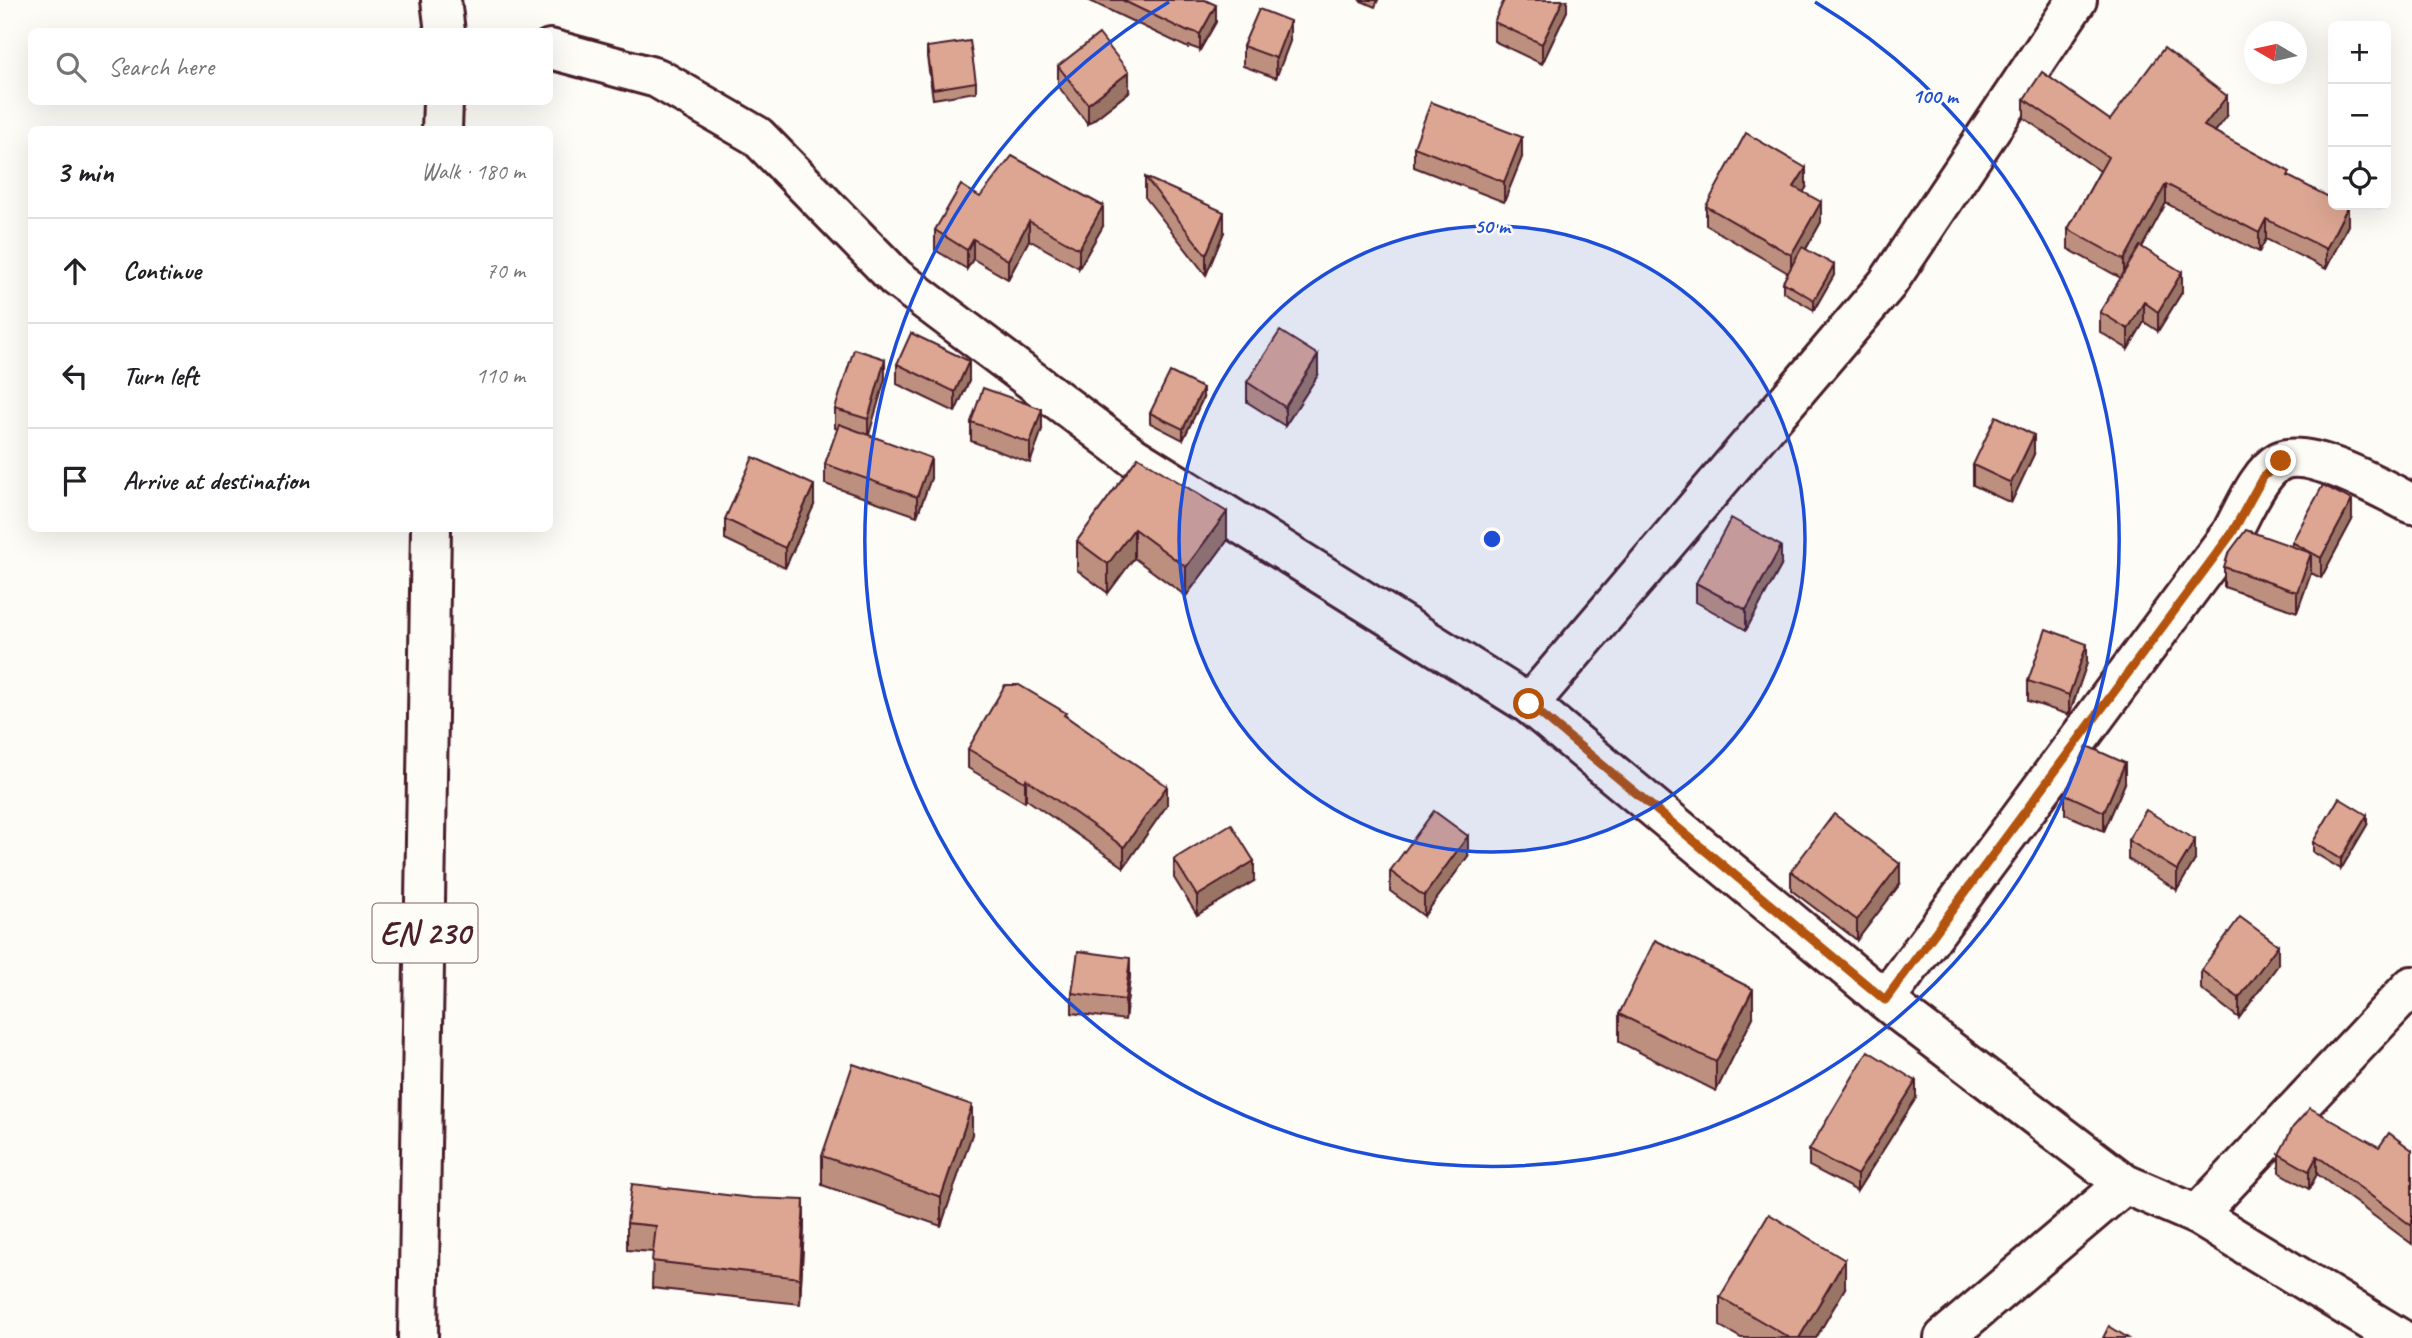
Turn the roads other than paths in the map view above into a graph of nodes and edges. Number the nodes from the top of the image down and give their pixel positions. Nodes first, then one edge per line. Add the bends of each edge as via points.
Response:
1 (441, 0) edge
2 (2077, 0) edge
3 (444, 28) edge
4 (553, 51) edge
5 (443, 105) edge
6 (442, 126) edge
7 (2412, 504) edge
8 (431, 532) edge
9 (1529, 704) junction
10 (2412, 986) edge
11 (1885, 1000) junction
12 (2125, 1184) junction
13 (2197, 1215) junction
14 (418, 1338) edge
15 (1944, 1338) edge
16 (2399, 1338) edge

1 - 3 street
2 - 9 street via 1887,284
4 - 9 street via 657,78 757,136 896,278 1132,457
5 - 6 street
7 - 11 street via 2343,470 2303,459 2281,461 2263,477 2232,533
8 - 14 street, EN 230
9 - 11 street
10 - 13 street
11 - 12 street
12 - 13 street
12 - 15 street
13 - 16 street

